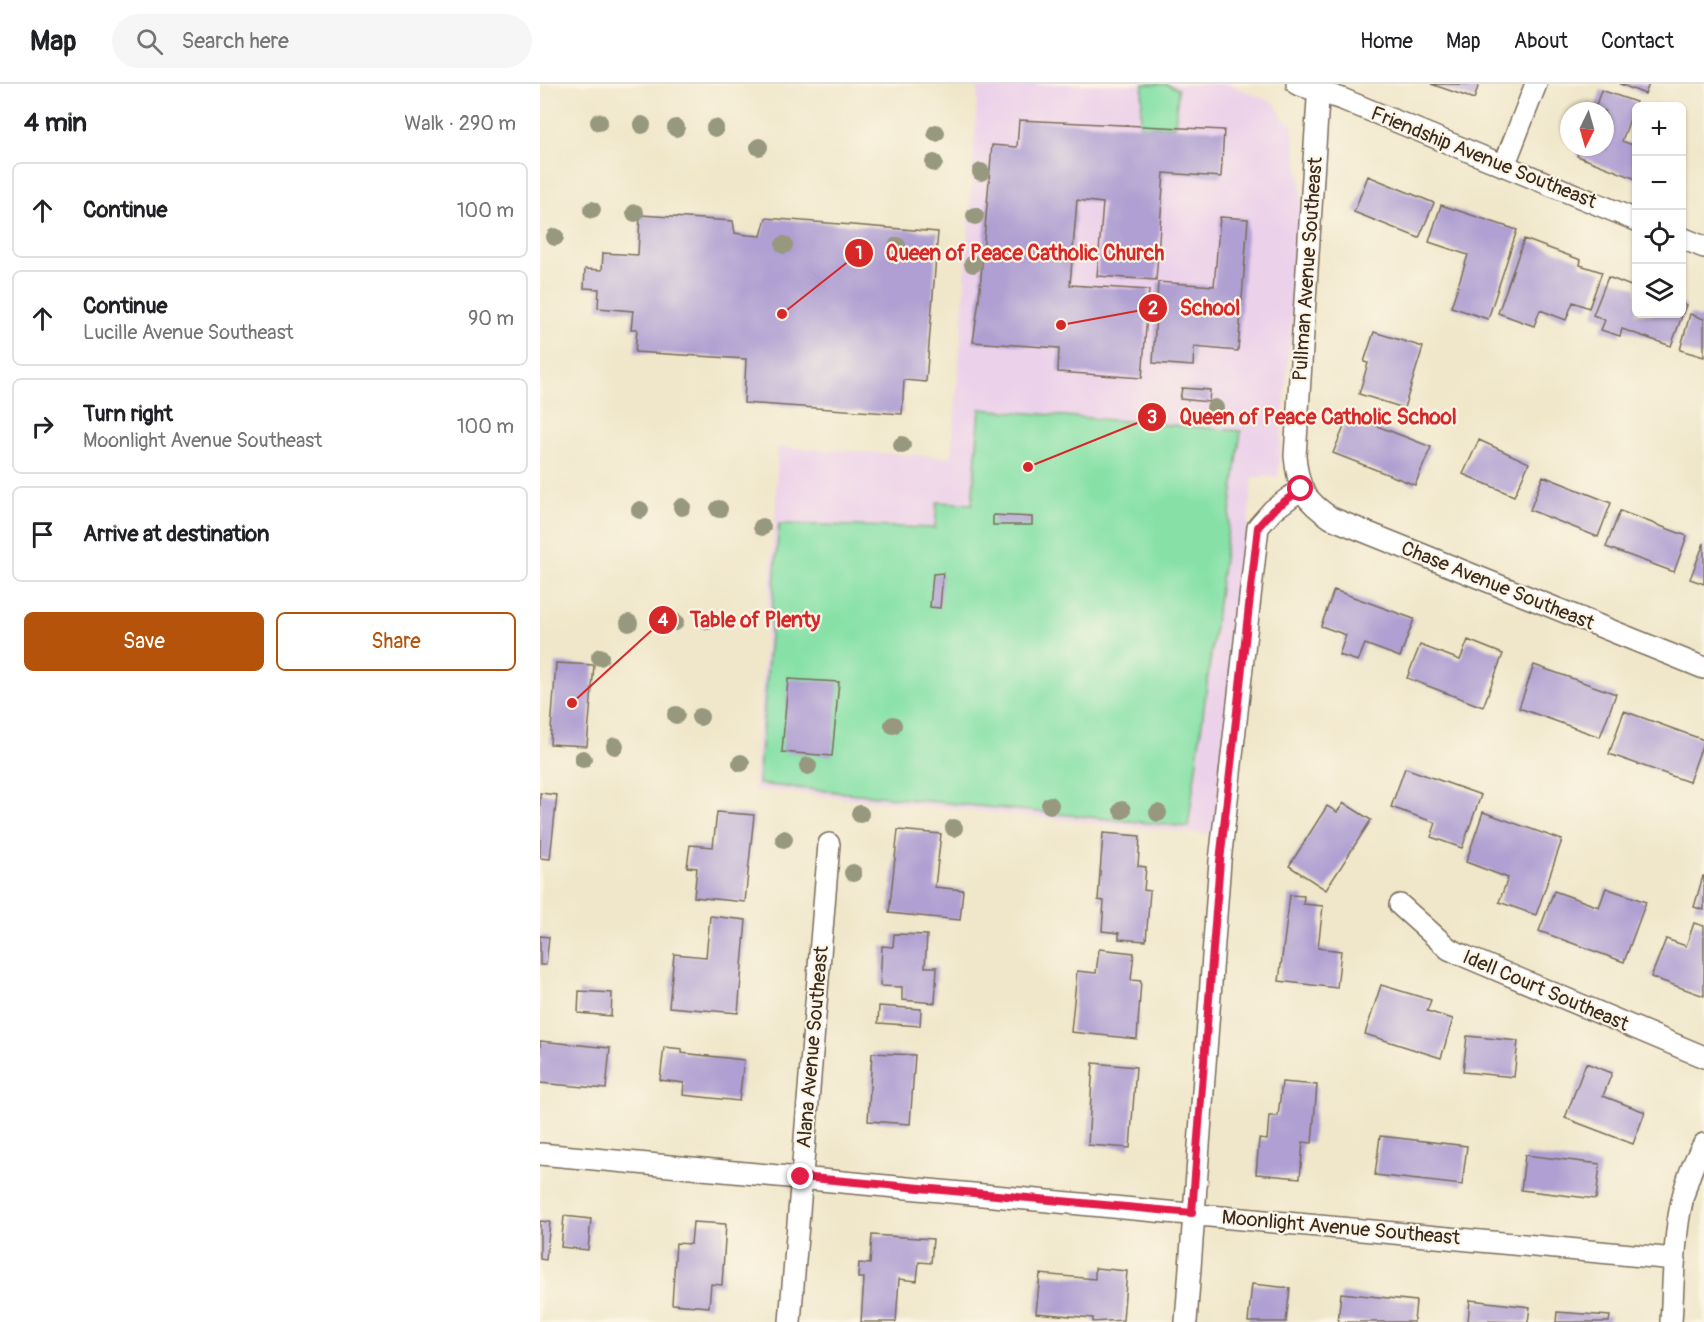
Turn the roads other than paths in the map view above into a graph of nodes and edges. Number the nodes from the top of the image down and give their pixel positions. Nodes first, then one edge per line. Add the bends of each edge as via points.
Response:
1 (1297, 84) edge
2 (1536, 84) edge
3 (1319, 87) edge
4 (1504, 166) junction
5 (1632, 218) edge
6 (1686, 240) edge
7 (1704, 247) edge
8 (1301, 489) junction
9 (1704, 668) edge
10 (829, 844) dead end
11 (1400, 905) dead end
12 (1704, 1057) edge
13 (1704, 1144) edge
14 (540, 1154) edge
15 (801, 1177) junction
16 (1192, 1213) junction
17 (1675, 1259) junction
18 (790, 1322) edge
19 (1185, 1322) edge
20 (1671, 1322) edge

1 - 3 street, Friendship Avenue Southeast
2 - 4 street
3 - 4 street, Friendship Avenue Southeast
3 - 8 street, Pullman Avenue Southeast via 1295,456
4 - 5 street, Friendship Avenue Southeast
6 - 7 street
8 - 9 street, Chase Avenue Southeast via 1313,506 1330,518
8 - 16 street via 1258,527 1220,861
10 - 15 street, Alana Avenue Southeast
11 - 12 street, Idell Court Southeast via 1449,949
13 - 17 street via 1688,1174
14 - 15 street, Moonlight Avenue Southeast
15 - 16 street, Moonlight Avenue Southeast
15 - 18 street, Alana Avenue Southeast
16 - 17 street, Moonlight Avenue Southeast
16 - 19 street
17 - 20 street

